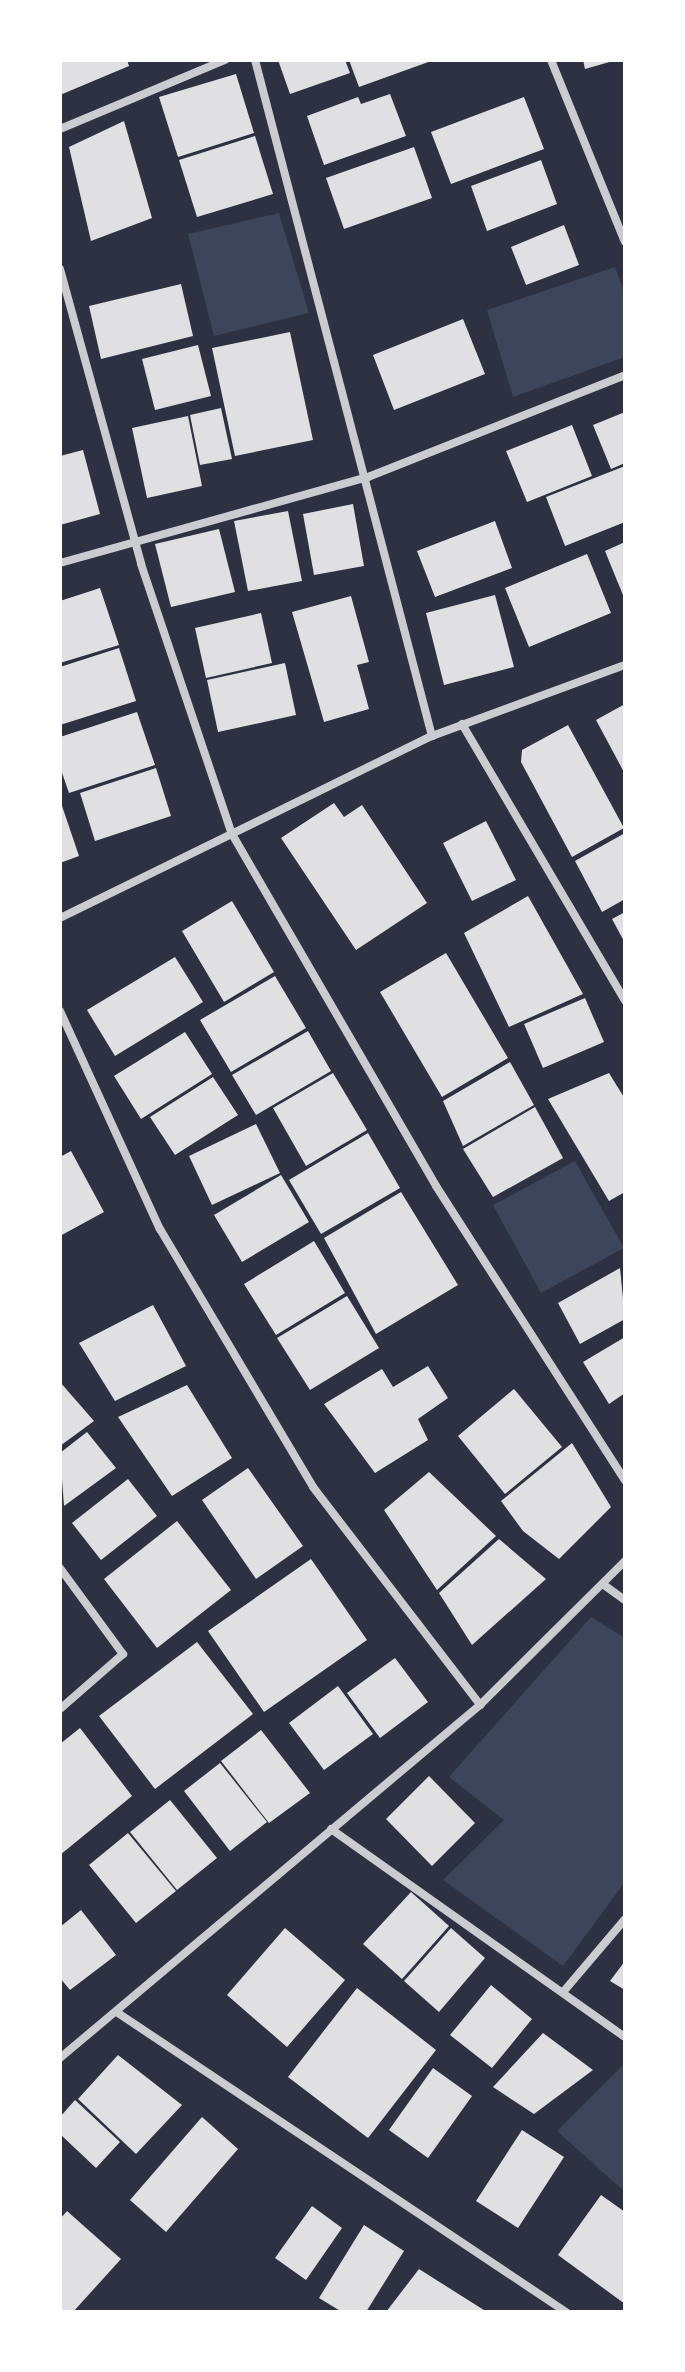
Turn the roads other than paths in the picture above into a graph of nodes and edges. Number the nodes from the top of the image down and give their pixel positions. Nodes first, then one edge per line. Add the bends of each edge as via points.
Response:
1 (225, 60) edge
2 (255, 60) edge
3 (551, 60) edge
4 (60, 129) edge
5 (625, 242) edge
6 (60, 269) edge
7 (625, 375) edge
8 (368, 477) junction
9 (134, 539) junction
10 (60, 563) edge
11 (625, 665) edge
12 (462, 724) junction
13 (432, 736) junction
14 (232, 834) junction
15 (60, 918) edge
16 (625, 1001) edge
17 (60, 1011) edge
18 (625, 1480) edge
19 (625, 1561) edge
20 (60, 1568) edge
21 (604, 1585) junction
22 (625, 1600) edge
23 (480, 1705) junction
24 (60, 1709) edge
25 (331, 1829) junction
26 (625, 1919) edge
27 (564, 1991) junction
28 (118, 2013) junction
29 (625, 2037) edge
30 (60, 2058) edge
31 (566, 2312) edge

1 - 4 street
2 - 8 street
3 - 5 street
6 - 9 street
7 - 8 street
8 - 9 street
8 - 13 street
9 - 10 street
9 - 14 street
11 - 12 street
12 - 13 street
12 - 16 street
13 - 14 street
14 - 15 street
14 - 18 street via 436,1186
17 - 23 street via 160,1229 313,1487
19 - 21 street
20 - 24 street via 123,1654
21 - 22 street
21 - 23 street
23 - 25 street
25 - 27 street
25 - 28 street
26 - 27 street
27 - 29 street
28 - 30 street
28 - 31 street

